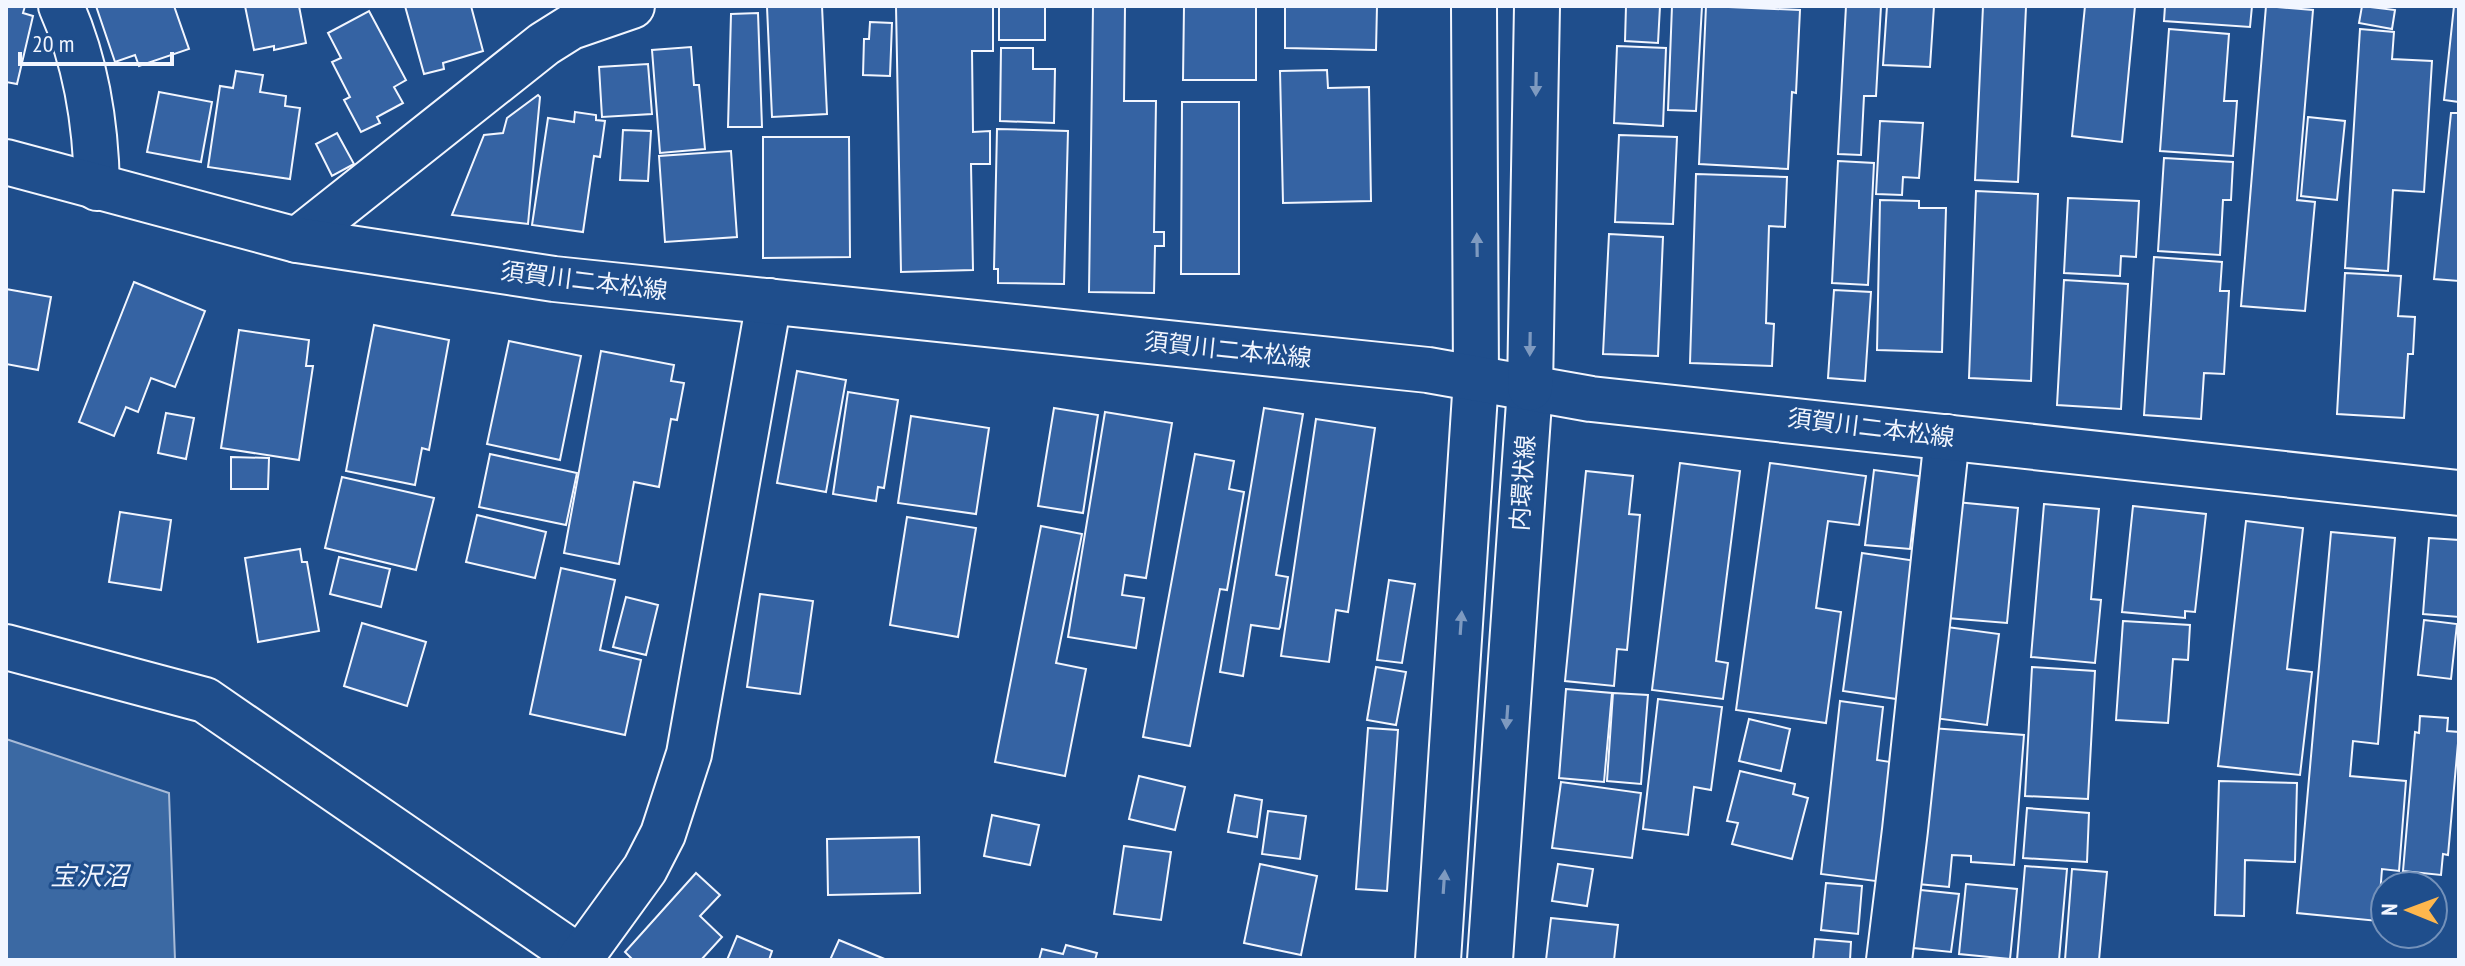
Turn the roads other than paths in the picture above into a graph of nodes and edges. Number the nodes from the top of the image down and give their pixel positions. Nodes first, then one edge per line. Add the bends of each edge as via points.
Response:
1 (61, 6) edge
2 (632, 6) edge
3 (1474, 6) edge
4 (1537, 6) edge
5 (568, 16) edge
6 (6, 162) edge
7 (97, 188) junction
8 (297, 240) junction
9 (769, 301) junction
10 (1476, 379) junction
11 (1530, 388) junction
12 (1947, 437) junction
13 (2459, 493) edge
14 (6, 647) edge
15 (581, 959) edge
16 (1438, 960) edge
17 (1490, 960) edge
18 (1889, 960) edge

1 - 7 street via 89,91
2 - 5 street
10 -> 3 street
4 -> 11 street, 内環状線
5 - 8 street via 544,44
6 - 7 street, 須賀川二本松線
7 - 8 street, 須賀川二本松線
8 - 9 street, 須賀川二本松線 via 554,279
9 - 10 street, 須賀川二本松線
9 - 15 street via 689,754 663,834 645,869
10 - 11 street, 須賀川二本松線
16 -> 10 street
11 - 12 street, 須賀川二本松線
11 -> 17 street, 内環状線
12 - 13 street, 須賀川二本松線
12 - 18 street
14 - 15 street via 205,700

